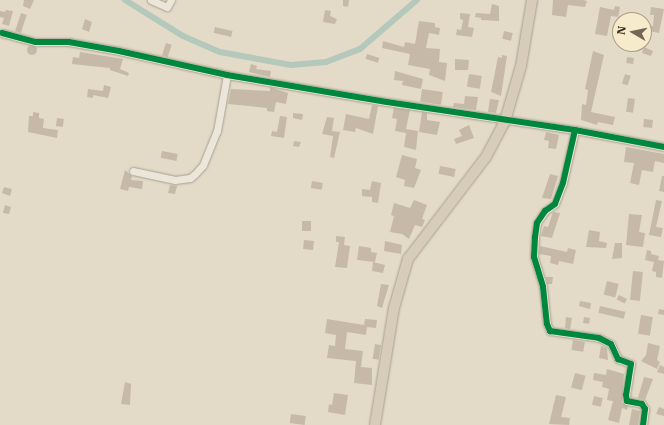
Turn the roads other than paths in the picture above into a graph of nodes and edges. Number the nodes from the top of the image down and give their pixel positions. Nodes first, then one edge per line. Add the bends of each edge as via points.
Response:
1 (151, 0) edge
2 (171, 0) edge
3 (532, 0) edge
4 (2, 34) dead end
5 (227, 75) junction
6 (505, 121) junction
7 (575, 130) junction
8 (664, 147) edge
9 (133, 171) dead end
10 (374, 425) edge
11 (643, 425) edge

1 - 2 street via 167,7
3 - 6 highway via 521,66
4 - 5 street via 36,42 68,42 119,50
5 - 6 street
5 - 9 street via 217,131 203,165 195,174 190,178 174,180
6 - 7 street
6 - 10 highway via 486,157 408,259 394,308
7 - 8 street
7 - 11 street via 563,183 554,204 545,210 537,223 534,257 542,287 547,324 550,331 599,338 611,344 618,358 631,364 627,401 642,404 645,409

